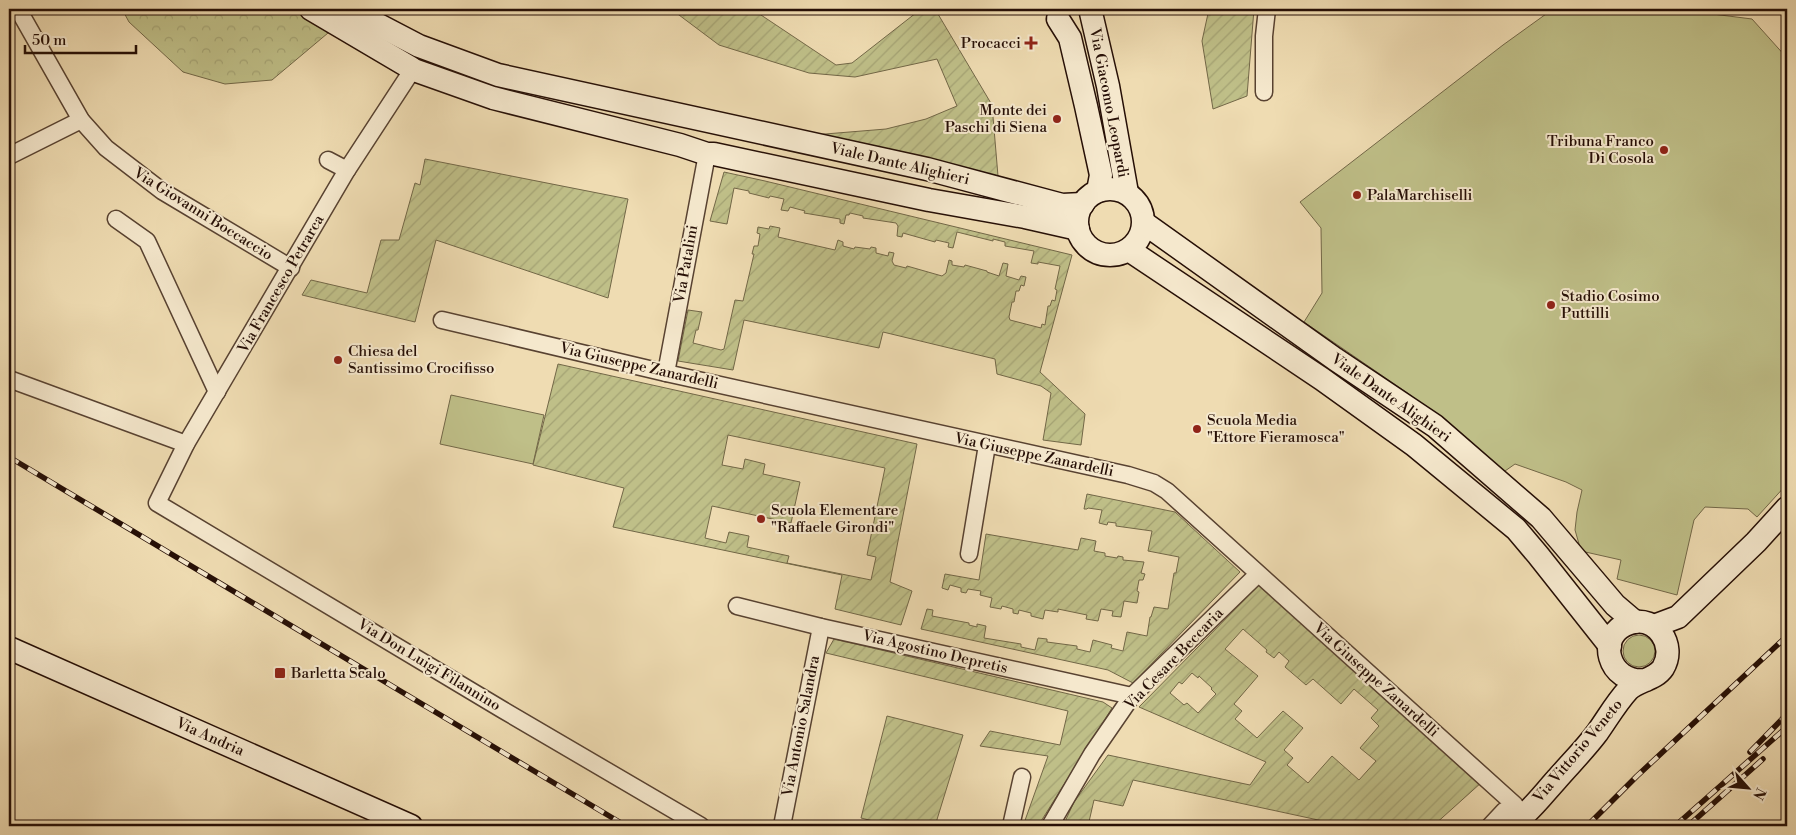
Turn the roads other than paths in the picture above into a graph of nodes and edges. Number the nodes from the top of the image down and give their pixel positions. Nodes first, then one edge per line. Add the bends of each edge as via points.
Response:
1 (18, 9) edge
2 (311, 9) edge
3 (348, 9) edge
4 (1267, 9) edge
5 (1092, 11) edge
6 (1051, 14) edge
7 (422, 48) junction
8 (413, 69) junction
9 (1264, 92) dead end
10 (82, 120) junction
11 (712, 122) junction
12 (707, 153) junction
13 (9, 156) edge
14 (328, 160) dead end
15 (347, 170) junction
16 (1127, 193) junction
17 (1090, 197) junction
18 (116, 219) dead end
19 (1144, 223) junction
20 (1078, 229) junction
21 (1129, 250) junction
22 (291, 268) junction
23 (442, 320) dead end
24 (666, 373) junction
25 (9, 379) edge
26 (218, 392) junction
27 (186, 444) junction
28 (987, 445) junction
29 (157, 503) joint
30 (1787, 508) edge
31 (1787, 529) edge
32 (969, 554) dead end
33 (1258, 574) junction
34 (737, 606) dead end
35 (1644, 624) junction
36 (821, 626) junction
37 (9, 648) edge
38 (1668, 651) junction
39 (1611, 655) junction
40 (1646, 680) junction
41 (1132, 696) junction
42 (1022, 777) dead end
43 (1511, 818) edge
44 (411, 826) edge
45 (701, 826) edge
46 (782, 826) edge
47 (1011, 826) edge
48 (1050, 826) edge

1 - 10 street, Via Giovanni Boccaccio
2 - 8 street, Viale Dante Alighieri
3 - 7 street, Viale Dante Alighieri
4 - 9 street
5 - 6 street via 1074,21
5 - 16 street, Via Giacomo Leopardi
6 - 17 street, Via Giacomo Leopardi via 1070,38 1101,175
7 - 8 street via 430,55 430,62 423,70
7 - 11 street, Viale Dante Alighieri via 498,75
8 - 12 street, Viale Dante Alighieri via 493,98
8 - 15 street, Via Francesco Petrarca
10 - 13 street
10 - 22 street, Via Giovanni Boccaccio via 106,148 162,191 216,217
11 - 12 street via 723,130 724,140 722,146
11 - 17 street, Viale Dante Alighieri via 927,169 1062,205
12 - 20 street, Viale Dante Alighieri
12 - 24 street, Via Patalini
14 - 15 street
15 - 22 street, Via Francesco Petrarca
16 - 17 street, Viale Dante Alighieri via 1111,189
16 - 19 street via 1140,206
17 - 20 street via 1078,217
18 - 26 street via 147,241
19 - 21 street via 1142,234
19 - 35 street, Viale Dante Alighieri via 1435,426 1541,518 1615,605
20 - 21 street via 1089,248 1098,254 1109,256
21 - 39 street, Viale Dante Alighieri via 1330,384 1414,445 1516,529
22 - 26 street, Via Francesco Petrarca
23 - 24 street, Via Giuseppe Zanardelli
24 - 28 street, Via Giuseppe Zanardelli
25 - 27 street
26 - 27 street, Via Francesco Petrarca
27 - 29 street, Via Francesco Petrarca
28 - 32 street
28 - 33 street, Via Giuseppe Zanardelli via 1154,483 1167,491
29 - 45 street, Via Don Luigi Filannino
30 - 35 street via 1678,617
31 - 38 street, Via Vittorio Veneto via 1744,575 1688,623
33 - 41 street, Via Cesare Beccaria
33 - 43 street, Via Giuseppe Zanardelli
34 - 36 street, Via Agostino Depretis
35 - 38 street via 1661,632
35 - 39 street via 1627,624 1617,632
36 - 41 street, Via Agostino Depretis
36 - 46 street, Via Antonio Salandra
37 - 44 street, Via Andria
38 - 40 street, Via Vittorio Veneto via 1662,669
39 - 40 street, Via Vittorio Veneto via 1618,672 1625,678
39 - 43 street, Via Vittorio Veneto via 1610,689 1585,728
40 - 43 street, Via Vittorio Veneto via 1630,689 1596,734
41 - 48 street, Via Cesare Beccaria via 1092,754
42 - 47 street

